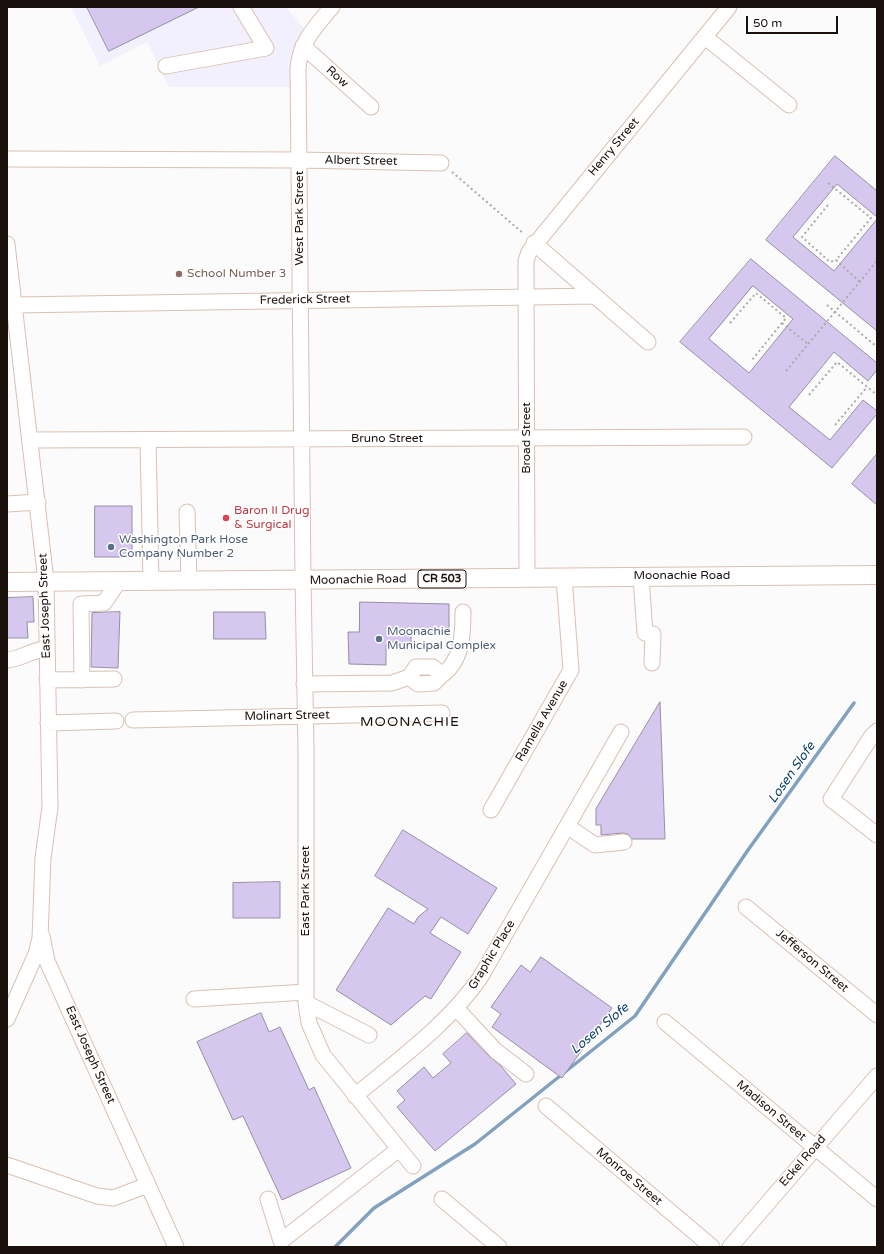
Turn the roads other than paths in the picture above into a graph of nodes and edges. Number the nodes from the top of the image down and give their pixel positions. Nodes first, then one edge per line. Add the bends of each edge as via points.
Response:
1 (240, 7) edge
2 (332, 7) edge
3 (729, 7) edge
4 (705, 37) junction
5 (302, 46) junction
6 (166, 66) dead end
7 (789, 105) dead end
8 (372, 107) dead end
9 (7, 159) edge
10 (299, 160) junction
11 (441, 163) road end
12 (534, 243) junction
13 (7, 244) edge
14 (10, 288) edge
15 (595, 296) junction
16 (526, 297) junction
17 (300, 300) junction
18 (14, 305) junction
19 (648, 342) dead end
20 (744, 437) dead end
21 (527, 438) junction
22 (301, 439) junction
23 (30, 440) junction
24 (148, 440) junction
25 (38, 502) junction
26 (7, 504) edge
27 (187, 512) dead end
28 (877, 575) edge
29 (641, 576) junction
30 (527, 578) junction
31 (564, 578) junction
32 (302, 580) junction
33 (46, 581) junction
34 (120, 581) junction
35 (151, 581) junction
36 (189, 581) junction
37 (7, 582) edge
38 (463, 612) dead end
39 (47, 649) junction
40 (7, 660) edge
41 (652, 663) dead end
42 (114, 679) dead end
43 (47, 680) junction
44 (82, 680) junction
45 (304, 684) junction
46 (442, 713) dead end
47 (305, 716) junction
48 (133, 720) dead end
49 (116, 721) dead end
50 (48, 723) junction
51 (877, 731) edge
52 (621, 732) dead end
53 (491, 810) dead end
54 (567, 826) junction
55 (877, 835) edge
56 (624, 842) dead end
57 (746, 907) dead end
58 (41, 923) junction
59 (306, 997) junction
60 (194, 999) dead end
61 (456, 1008) junction
62 (877, 1015) edge
63 (7, 1019) edge
64 (665, 1022) dead end
65 (369, 1035) dead end
66 (526, 1074) dead end
67 (877, 1076) edge
68 (355, 1096) junction
69 (546, 1106) dead end
70 (815, 1148) junction
71 (399, 1149) junction
72 (7, 1165) edge
73 (413, 1166) dead end
74 (148, 1185) junction
75 (268, 1199) dead end
76 (442, 1199) dead end
77 (877, 1199) edge
78 (176, 1247) edge
79 (499, 1247) edge
80 (712, 1247) edge
81 (730, 1247) edge

1 - 6 street via 266,48
2 - 5 street, West Park Street
3 - 4 street, Henry Street
4 - 7 street
4 - 12 street, Henry Street
5 - 8 street, Row
5 - 10 street, West Park Street via 298,68
9 - 10 street, Albert Street
10 - 11 street, Albert Street
10 - 17 street, West Park Street
12 - 15 street
12 - 16 street, Henry Street via 526,261
13 - 14 street, East Joseph Street
14 - 18 street, East Joseph Street
15 - 16 street, Frederick Street
15 - 19 street
16 - 17 street, Frederick Street
16 - 21 street, Broad Street
17 - 18 street, Frederick Street
17 - 22 street, West Park Street
18 - 23 street, East Joseph Street
20 - 21 street, Bruno Street
21 - 22 street, Bruno Street
21 - 30 street, Broad Street
22 - 24 street, Bruno Street
22 - 32 street, West Park Street
23 - 24 street, Bruno Street
23 - 25 street, East Joseph Street
24 - 35 street
25 - 26 street
25 - 33 street, East Joseph Street
27 - 36 street
28 - 29 main road, Moonachie Road / CR 503
29 - 31 main road, Moonachie Road / CR 503
29 - 41 street via 645,633 653,634
30 - 31 main road, Moonachie Road / CR 503
30 - 32 main road, Moonachie Road / CR 503
31 - 53 street, Ramella Avenue via 571,670
32 - 36 main road, Moonachie Road / CR 503
32 - 45 street, East Park Street
33 - 34 main road, Moonachie Road / CR 503
33 - 37 main road, Moonachie Road / CR 503
33 - 39 street, East Joseph Street
34 - 35 main road, Moonachie Road / CR 503
34 - 44 street via 104,603 81,604
35 - 36 main road, Moonachie Road / CR 503
38 - 45 street via 463,636 456,660 434,683 418,684 409,677 392,683
39 - 40 street via 38,649 22,658
39 - 43 street, East Joseph Street
42 - 44 street
43 - 44 street
43 - 50 street, East Joseph Street
45 - 47 street, East Park Street
46 - 47 street, Molinart Street
47 - 48 street, Molinart Street
47 - 59 street, East Park Street
49 - 50 street
50 - 58 street, East Joseph Street via 50,807 43,858
51 - 55 street via 831,799
52 - 54 street, Graphic Place
54 - 56 street via 595,845
54 - 61 street, Graphic Place via 480,978
57 - 62 street, Jefferson Street
58 - 63 street, East Joseph Street via 36,954
58 - 74 street, East Joseph Street via 47,961
59 - 60 street
59 - 65 street
59 - 68 street, East Park Street via 309,1023 320,1050
61 - 66 street via 496,1051
61 - 68 street, Graphic Place
64 - 70 street, Madison Street
67 - 70 street, Eckel Road
68 - 71 street, East Park Street
69 - 80 street, Monroe Street
70 - 77 street, Madison Street
70 - 81 street, Eckel Road
71 - 73 street, East Park Street
71 - 75 street via 282,1241
72 - 74 street via 97,1196 114,1198
74 - 78 street, East Joseph Street
76 - 79 street

